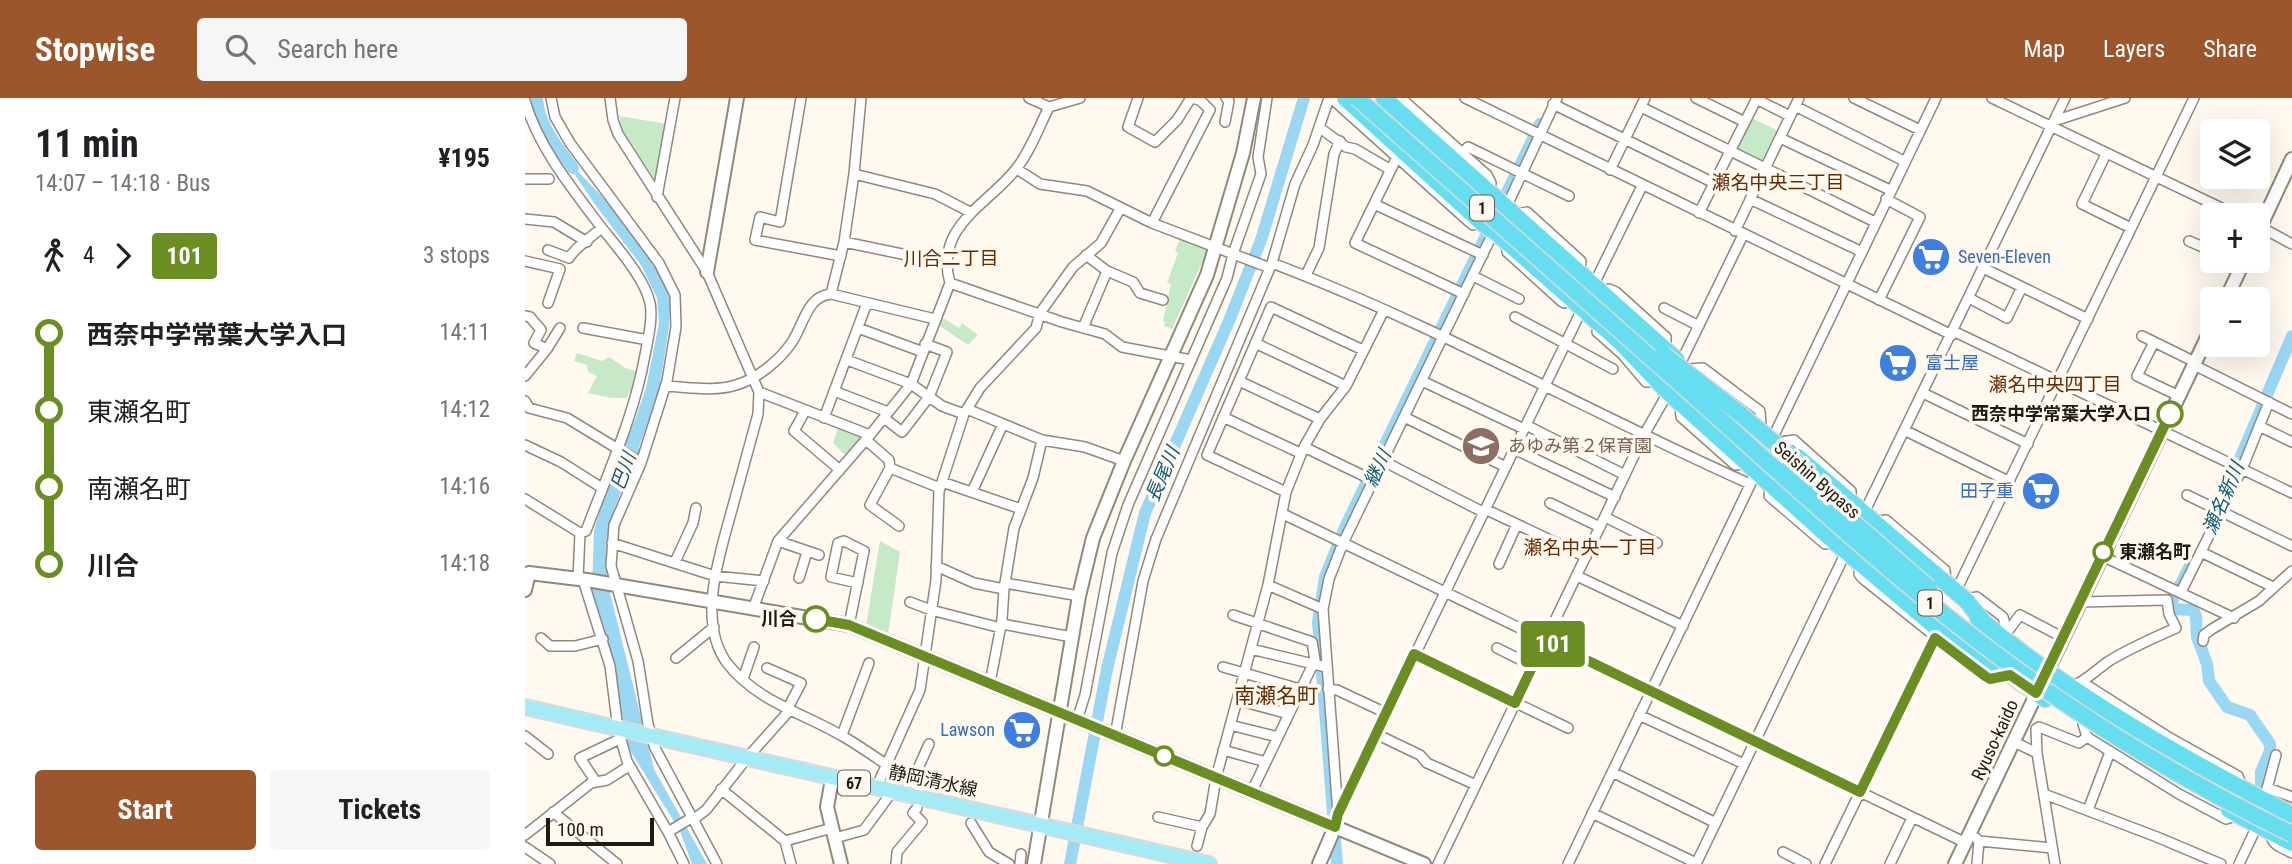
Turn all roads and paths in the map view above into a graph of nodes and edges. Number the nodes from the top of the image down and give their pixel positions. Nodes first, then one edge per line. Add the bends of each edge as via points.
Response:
1 (551, 98) edge
2 (610, 98) edge
3 (675, 98) edge
4 (737, 98) edge
5 (801, 98) edge
6 (861, 98) edge
7 (1029, 98) edge
8 (1080, 98) edge
9 (1138, 98) edge
10 (1226, 98) edge
11 (1254, 98) edge
12 (1267, 98) edge
13 (1330, 98) edge
14 (1345, 98) edge
15 (1357, 98) edge
16 (1373, 98) edge
17 (1384, 98) edge
18 (1401, 98) edge
19 (1465, 98) edge
20 (1696, 98) edge
21 (1854, 98) edge
22 (1935, 98) edge
23 (1992, 98) edge
24 (2065, 98) edge
25 (2125, 98) edge
26 (2194, 98) edge
27 (1196, 99) edge
28 (1756, 99) edge
29 (525, 100) edge
30 (2109, 100) edge
31 (1555, 101) edge
32 (1797, 102) edge
33 (1643, 103) edge
34 (1049, 107) junction
35 (1790, 116) junction
36 (1225, 122) dead end
37 (1745, 122) junction
38 (2053, 124) junction
39 (1320, 128) junction
40 (1920, 130) junction
41 (1541, 135) junction
42 (1780, 138) junction
43 (1625, 139) junction
44 (1340, 141) junction
45 (1731, 150) junction
46 (1462, 153) junction
47 (2106, 154) junction
48 (1404, 158) junction
49 (2292, 159) edge
50 (1904, 161) junction
51 (1766, 167) junction
52 (1017, 169) junction
53 (1391, 170) junction
54 (1610, 170) junction
55 (1523, 173) junction
56 (855, 174) junction
57 (2155, 176) junction
58 (549, 178) dead end
59 (525, 179) edge
60 (1714, 183) junction
61 (1642, 186) junction
62 (1488, 192) junction
63 (1888, 195) junction
64 (1569, 196) dead end
65 (657, 197) junction
66 (1750, 199) junction
67 (2211, 203) edge
68 (1374, 204) junction
69 (2270, 206) edge
70 (1120, 209) junction
71 (1510, 211) junction
72 (970, 212) junction
73 (1699, 213) junction
74 (525, 219) edge
75 (1875, 222) junction
76 (1152, 223) junction
77 (1487, 227) junction
78 (601, 228) junction
79 (2131, 228) junction
80 (1739, 233) junction
81 (2270, 234) edge
82 (2189, 241) dead end
83 (587, 242) junction
84 (844, 242) junction
85 (2292, 244) edge
86 (2200, 246) edge
87 (1217, 247) junction
88 (548, 250) dead end
89 (1860, 251) junction
90 (1234, 254) junction
91 (1483, 255) junction
92 (841, 256) junction
93 (1086, 256) junction
94 (926, 259) dead end
95 (525, 261) edge
96 (1270, 266) junction
97 (1983, 268) junction
98 (1107, 271) junction
99 (707, 272) junction
100 (1306, 275) junction
101 (1473, 276) junction
102 (950, 283) junction
103 (1845, 283) junction
104 (2022, 287) junction
105 (1596, 289) junction
106 (831, 294) junction
107 (1464, 294) junction
108 (1969, 298) junction
109 (1518, 299) dead end
110 (1163, 300) dead end
111 (1879, 300) junction
112 (548, 303) dead end
113 (867, 303) junction
114 (1578, 304) junction
115 (1664, 308) dead end
116 (1384, 310) junction
117 (1040, 313) junction
118 (525, 316) edge
119 (1515, 317) dead end
120 (2088, 318) junction
121 (935, 319) junction
122 (1601, 319) junction
123 (1699, 326) junction
124 (560, 328) dead end
125 (583, 328) dead end
126 (858, 328) junction
127 (1083, 328) junction
128 (1952, 333) junction
129 (2142, 336) dead end
130 (1443, 337) junction
131 (648, 340) junction
132 (2154, 342) junction
133 (1255, 343) junction
134 (1567, 343) junction
135 (924, 348) junction
136 (547, 349) junction
137 (1363, 350) junction
138 (2200, 352) edge
139 (1664, 353) junction
140 (1171, 357) junction
141 (847, 360) junction
142 (1191, 360) junction
143 (1686, 363) junction
144 (2195, 363) junction
145 (1613, 369) dead end
146 (525, 376) edge
147 (753, 378) junction
148 (1239, 381) junction
149 (1422, 381) junction
150 (2059, 382) junction
151 (911, 384) junction
152 (665, 386) junction
153 (1346, 386) junction
154 (1545, 387) junction
155 (834, 391) junction
156 (1669, 391) junction
157 (759, 392) junction
158 (1923, 393) junction
159 (2179, 396) junction
160 (929, 397) junction
161 (2269, 402) junction
162 (526, 408) edge
163 (805, 411) junction
164 (965, 412) junction
165 (2292, 414) edge
166 (886, 415) junction
167 (1405, 417) junction
168 (824, 418) junction
169 (1223, 418) junction
170 (1319, 419) junction
171 (1003, 424) junction
172 (2259, 426) junction
173 (1525, 427) junction
174 (1904, 430) junction
175 (2162, 431) junction
176 (1772, 434) junction
177 (1644, 435) junction
178 (868, 438) junction
179 (1042, 440) junction
180 (2292, 442) edge
181 (2028, 444) junction
182 (525, 445) edge
183 (620, 450) junction
184 (1302, 450) junction
185 (1514, 450) junction
186 (1124, 461) junction
187 (1384, 461) junction
188 (640, 463) junction
189 (1506, 467) junction
190 (891, 468) junction
191 (2242, 469) junction
192 (840, 470) junction
193 (1751, 473) junction
194 (1625, 475) junction
195 (1364, 476) dead end
196 (2010, 482) junction
197 (941, 485) junction
198 (602, 488) junction
199 (972, 492) junction
200 (1286, 492) junction
201 (2292, 494) edge
202 (2187, 495) dead end
203 (1615, 497) junction
204 (525, 499) edge
205 (1550, 503) dead end
206 (696, 508) dead end
207 (1021, 509) junction
208 (1484, 510) junction
209 (2221, 512) junction
210 (1863, 513) junction
211 (1283, 514) junction
212 (1605, 517) junction
213 (1517, 524) junction
214 (899, 526) dead end
215 (1600, 527) junction
216 (580, 533) junction
217 (778, 541) junction
218 (1343, 542) junction
219 (612, 543) junction
220 (1657, 543) dead end
221 (2292, 546) edge
222 (1841, 547) junction
223 (807, 552) junction
224 (2201, 552) junction
225 (819, 555) dead end
226 (2102, 556) junction
227 (1586, 557) junction
228 (675, 562) junction
229 (1499, 564) dead end
230 (1860, 564) junction
231 (936, 566) junction
232 (2292, 570) edge
233 (527, 573) edge
234 (715, 576) junction
235 (1577, 576) junction
236 (799, 578) dead end
237 (582, 579) junction
238 (764, 580) junction
239 (858, 583) junction
240 (617, 585) junction
241 (1268, 585) junction
242 (1005, 586) junction
243 (2273, 587) junction
244 (525, 590) edge
245 (1956, 591) junction
246 (1444, 592) junction
247 (2181, 592) junction
248 (1079, 596) junction
249 (713, 601) junction
250 (910, 602) dead end
251 (2080, 602) junction
252 (1319, 607) junction
253 (753, 608) junction
254 (931, 610) junction
255 (1233, 615) dead end
256 (2234, 618) junction
257 (1258, 622) junction
258 (1984, 623) junction
259 (849, 625) junction
260 (1001, 626) junction
261 (1683, 626) junction
262 (714, 627) junction
263 (2007, 635) junction
264 (1072, 637) junction
265 (541, 638) dead end
266 (1935, 638) junction
267 (2064, 638) junction
268 (603, 639) junction
269 (1545, 640) junction
270 (2203, 641) dead end
271 (754, 647) dead end
272 (1251, 649) junction
273 (1497, 649) dead end
274 (1414, 654) junction
275 (925, 657) junction
276 (676, 658) dead end
277 (1987, 659) junction
278 (869, 663) dead end
279 (1312, 664) junction
280 (1533, 666) junction
281 (1223, 667) dead end
282 (1326, 667) junction
283 (767, 668) dead end
284 (2048, 670) junction
285 (1244, 674) junction
286 (2010, 675) junction
287 (743, 680) junction
288 (990, 683) junction
289 (2077, 685) junction
290 (1300, 689) junction
291 (1328, 689) junction
292 (1651, 691) junction
293 (2036, 693) junction
294 (1237, 700) junction
295 (1515, 703) junction
296 (525, 707) edge
297 (788, 711) junction
298 (1058, 713) junction
299 (1387, 713) junction
300 (1289, 714) junction
301 (1639, 715) junction
302 (1079, 721) junction
303 (1230, 725) junction
304 (1567, 728) dead end
305 (2085, 731) junction
306 (620, 732) junction
307 (1376, 734) junction
308 (842, 735) junction
309 (1114, 735) junction
310 (525, 736) edge
311 (651, 736) junction
312 (1278, 737) junction
313 (1755, 741) junction
314 (2014, 743) junction
315 (929, 744) dead end
316 (1223, 750) junction
317 (2111, 752) junction
318 (2037, 753) junction
319 (548, 754) dead end
320 (2276, 755) dead end
321 (747, 758) junction
322 (1266, 762) junction
323 (887, 764) junction
324 (1744, 764) junction
325 (629, 765) junction
326 (1612, 772) junction
327 (1216, 778) junction
328 (832, 779) junction
329 (596, 782) junction
330 (1476, 785) junction
331 (876, 788) junction
332 (721, 789) junction
333 (892, 792) junction
334 (1860, 792) junction
335 (1251, 793) junction
336 (2044, 794) junction
337 (2266, 794) junction
338 (2292, 796) edge
339 (917, 808) dead end
340 (2088, 810) junction
341 (553, 812) junction
342 (1592, 813) junction
343 (2238, 815) junction
344 (2292, 815) edge
345 (1158, 817) dead end
346 (692, 818) junction
347 (1912, 818) junction
348 (1336, 821) junction
349 (2292, 822) edge
350 (971, 823) dead end
351 (1040, 823) junction
352 (1716, 823) junction
353 (1202, 827) junction
354 (2264, 829) junction
355 (670, 831) junction
356 (834, 833) junction
357 (2292, 834) edge
358 (525, 835) edge
359 (1972, 838) junction
360 (785, 841) junction
361 (2292, 843) edge
362 (1197, 846) dead end
363 (525, 847) edge
364 (2052, 848) junction
365 (1783, 852) dead end
366 (2292, 853) edge
367 (550, 864) edge
368 (617, 864) edge
369 (684, 864) edge
370 (717, 864) edge
371 (791, 864) edge
372 (841, 864) edge
373 (896, 864) edge
374 (1009, 864) edge
375 (1034, 864) edge
376 (1209, 864) edge
377 (1319, 864) edge
378 (1424, 864) edge
379 (1438, 864) edge
380 (1568, 864) edge
381 (1696, 864) edge
382 (1807, 864) edge
383 (1825, 864) edge
384 (1890, 864) edge
385 (1955, 864) edge
386 (1977, 864) edge
387 (2055, 864) edge
388 (2221, 864) edge
389 (2239, 864) edge

1 - 152 street via 555,117 570,143 659,263 675,295 676,327
2 - 65 street via 618,134
3 - 65 street
4 - 99 street
5 - 92 street via 780,222 760,217 755,240
6 - 56 street
7 - 34 street
8 - 34 street
9 - 27 street via 1128,127 1155,142
10 - 36 street
11 - 87 street
12 - 90 street via 1258,157 1261,174
13 - 39 street
13 - 48 street
14 - 48 highway, 1
15 - 122 highway, Seishin Bypass / 1, bridge
16 - 139 highway, Seishin Bypass / 1
17 - 62 highway, 1
18 - 46 street
19 - 41 street
20 - 37 street
21 - 40 street
22 - 40 street
23 - 38 street
24 - 38 street
25 - 30 street
26 - 57 street
27 - 76 street via 1210,110
28 - 35 street
28 - 37 street
29 - 78 street via 531,123 559,171
30 - 38 street
31 - 41 street
31 - 43 street
32 - 35 street
32 - 50 street
33 - 43 street
33 - 45 street
34 - 52 street
35 - 42 street
37 - 45 street
38 - 47 street
38 - 97 street
39 - 44 street
39 - 96 street
40 - 50 street
41 - 54 street
41 - 55 street
42 - 51 street
42 - 63 street
43 - 54 street
43 - 60 street
44 - 53 street
44 - 100 street via 1319,248
45 - 51 street
45 - 60 street
46 - 55 street via 1468,147
46 - 62 street via 1491,179
47 - 57 street
47 - 79 street via 2082,204
48 - 53 street
48 - 77 highway, 1
49 - 69 street
50 - 63 street
51 - 66 street
51 - 75 street
52 - 70 street via 1040,184 1087,191
52 - 72 street
53 - 68 street
54 - 61 street
55 - 64 street
55 - 71 street
56 - 72 street via 935,194
56 - 84 street
57 - 67 street
57 - 79 street
58 - 59 street
60 - 73 street
61 - 73 street
61 - 105 street
62 - 71 highway, 1
63 - 75 street
63 - 111 street via 1920,217
65 - 99 street
66 - 80 street
66 - 89 street
68 - 91 street
68 - 107 street via 1355,243
70 - 76 street
70 - 93 street via 1101,243
71 - 77 street
71 - 105 highway, 1
72 - 102 street via 949,253
73 - 80 street
74 - 83 street via 554,222
75 - 89 street
76 - 87 street
77 - 91 street
77 - 114 highway, 1
78 - 83 street
78 - 131 street via 639,278 650,302
79 - 120 street
80 - 103 street
80 - 123 street
81 - 85 street
82 - 86 street
83 - 88 street via 575,247 569,258
84 - 92 street
84 - 94 street
87 - 90 street
87 - 140 street
89 - 103 street
90 - 96 street
90 - 142 street
91 - 101 street
92 - 106 street
93 - 98 street
93 - 117 street
95 - 112 street via 560,269
96 - 100 street
96 - 309 street via 1156,539 1143,581
97 - 104 street
97 - 108 street
98 - 110 street via 1133,282 1140,293
98 - 127 street
99 - 147 street
100 - 116 street
101 - 107 street
101 - 109 street
102 - 117 street
102 - 121 street
103 - 111 street
103 - 176 street
104 - 108 street via 2007,318
104 - 120 street
105 - 114 street
105 - 139 highway, 1
106 - 113 street
106 - 147 street via 813,301 793,341
107 - 130 street
108 - 128 street
111 - 128 street
113 - 121 street
113 - 126 street
114 - 122 highway, 1
114 - 134 street
115 - 123 street
116 - 130 street
116 - 137 street
117 - 127 street
117 - 164 street via 1036,328 980,388
118 - 136 street via 541,330 534,343
119 - 134 street
120 - 150 street
121 - 135 street
122 - 156 highway, 1
122 - 277 highway, bridge via 1762,468
122 - 357 highway, Seishin Bypass / 1, bridge via 1871,553 2009,664 2168,768
123 - 143 street
124 - 136 street
125 - 131 street
126 - 135 street
126 - 141 street
127 - 140 street via 1105,334 1122,347
128 - 150 street
128 - 158 street
129 - 132 street
130 - 149 street
130 - 154 street
131 - 183 street via 638,394
132 - 144 street
132 - 159 street via 2137,376
133 - 137 street via 1271,307
133 - 148 street
133 - 153 street
134 - 145 street
134 - 154 street
135 - 151 street
135 - 160 street via 947,352
136 - 146 street
137 - 153 street
138 - 144 street, Ryuso-kaido
139 - 143 highway, 1
139 - 258 highway, 1, bridge
139 - 349 highway, Seishin Bypass / 1, bridge via 1940,597 2007,649 2163,752
140 - 142 street
140 - 186 street
141 - 151 street
141 - 155 street
142 - 302 street via 1112,553
143 - 176 highway, 1
144 - 159 street, Ryuso-kaido
144 - 161 street
147 - 152 street via 721,389
147 - 157 street
148 - 169 street
148 - 170 street
149 - 167 street
149 - 173 street
150 - 175 street
150 - 181 street
151 - 160 street
151 - 166 street
152 - 188 street
153 - 170 street
154 - 173 street
154 - 177 street
155 - 166 street
155 - 168 street
156 - 177 street
156 - 193 highway, 1
157 - 163 street
157 - 234 street via 758,414
158 - 174 street
158 - 181 street
159 - 175 street, Ryuso-kaido
160 - 164 street
160 - 166 street via 902,432
161 - 165 street
161 - 172 street
162 - 183 street via 567,418
163 - 168 street
163 - 192 street via 794,431
164 - 171 street
164 - 197 street
166 - 178 street
167 - 187 street
167 - 189 street
168 - 178 street
169 - 184 street
169 - 200 street via 1207,455
170 - 184 street
171 - 179 street
171 - 199 street
172 - 180 street
172 - 191 street
173 - 185 street
173 - 194 street
174 - 196 street
174 - 210 street
175 - 191 street
175 - 226 street, Ryuso-kaido
176 - 193 street
176 - 210 highway, 1
177 - 193 street
177 - 194 street
178 - 190 street
178 - 192 street
179 - 186 street via 1085,447
179 - 207 street
181 - 196 street
182 - 198 street
183 - 188 street
183 - 198 street
184 - 195 street
184 - 200 street
185 - 189 street
185 - 203 street
186 - 248 street via 1093,538
187 - 208 street
187 - 218 street
188 - 219 street via 614,525
189 - 208 street
190 - 197 street
190 - 214 street via 870,505
191 - 201 street
191 - 209 street
192 - 217 street
193 - 222 highway, 1 via 1770,484
193 - 261 street
194 - 203 street
196 - 245 street
197 - 199 street
197 - 231 street
198 - 216 street via 586,531
199 - 207 street
200 - 211 street
202 - 209 street
203 - 212 street
204 - 216 street
205 - 215 street
206 - 228 street
207 - 242 street
208 - 213 street
208 - 246 street
209 - 221 street
209 - 224 street
210 - 222 street
210 - 245 highway, 1
211 - 218 street
211 - 241 street
212 - 215 street
212 - 220 street
213 - 227 street
213 - 229 street
215 - 227 street
216 - 237 street
217 - 223 street
217 - 238 street
218 - 246 street
218 - 252 street
219 - 228 street
219 - 240 street via 611,566
222 - 230 highway, 1
222 - 313 street
223 - 225 street
223 - 236 street
224 - 243 street
224 - 247 street
226 - 247 street
226 - 251 street, Ryuso-kaido
227 - 235 street
228 - 234 street
230 - 266 street via 1863,578
230 - 277 highway, 1 via 1940,630
231 - 242 street via 974,583
231 - 254 street
232 - 243 street
233 - 237 street
233 - 244 street
234 - 238 street
234 - 249 street
235 - 261 street
235 - 269 street
237 - 240 street
237 - 268 street
238 - 253 street
239 - 239 street via 864,551 844,541 838,543 831,577
239 - 259 street
240 - 249 street
240 - 311 street via 638,661
241 - 252 street
241 - 257 street
242 - 248 street
242 - 260 street
243 - 256 street
245 - 258 highway, 1
245 - 263 street via 1977,597 2003,617
246 - 269 street
246 - 274 street
247 - 256 street
248 - 264 street
249 - 253 street
249 - 262 street
250 - 254 street
251 - 267 street, Ryuso-kaido
251 - 289 street via 2167,600 2176,628 2133,647
252 - 282 street
253 - 259 street
254 - 260 street
254 - 275 street
255 - 257 street
256 - 270 street via 2212,629
257 - 272 street
257 - 279 street via 1313,642
258 - 263 highway, 1
259 - 275 street
260 - 264 street
260 - 288 street
261 - 292 street
262 - 276 street
262 - 287 street via 723,655
263 - 267 street via 2019,615
263 - 284 highway, 1
264 - 298 street
265 - 268 street via 550,646
266 - 286 street via 1990,679
266 - 334 street
267 - 284 street, Ryuso-kaido
268 - 306 street
269 - 280 street
269 - 292 street
271 - 287 street
272 - 279 street
272 - 285 street
273 - 280 street
274 - 295 street
274 - 299 street
275 - 288 street
275 - 323 street via 920,690
277 - 286 highway, 1
278 - 308 street
279 - 282 street
279 - 290 street
280 - 295 street
281 - 285 street
282 - 291 street
283 - 297 street via 801,683
284 - 289 highway, 1
284 - 293 street, Ryuso-kaido
285 - 290 street
285 - 294 street
286 - 293 highway, 1
287 - 297 street
288 - 298 street
289 - 337 highway, 1 via 2166,747 2243,790
290 - 300 street
291 - 299 street
291 - 348 street
292 - 301 street
292 - 313 street
293 - 305 highway, 1
293 - 314 street, Ryuso-kaido
294 - 300 street
294 - 303 street
295 - 304 street
295 - 330 street
296 - 306 main road, 静岡清水線 / 67
297 - 308 street
297 - 321 street
298 - 302 street
298 - 351 street
299 - 307 street
300 - 312 street
301 - 324 street
301 - 326 street
302 - 309 street
303 - 312 street
303 - 316 street
305 - 317 street
305 - 318 street via 2079,743 2039,727
305 - 343 highway, 1
306 - 311 main road, 静岡清水線 / 67
306 - 325 street
306 - 329 street via 580,758
307 - 330 street
307 - 348 street
308 - 323 street
309 - 327 street
310 - 319 street
311 - 321 main road, 静岡清水線 / 67
311 - 346 street
312 - 322 street
313 - 324 street
313 - 334 street
314 - 318 street
314 - 359 street, Ryuso-kaido
315 - 323 street via 916,784
316 - 322 street
316 - 327 street
317 - 340 street
317 - 343 street via 2226,819
318 - 336 street
320 - 337 street
321 - 328 main road, 静岡清水線 / 67
321 - 332 street
322 - 335 street
323 - 331 street
324 - 352 street
325 - 329 street
325 - 355 street
326 - 342 street
326 - 352 street
327 - 335 street
327 - 353 street via 1210,814
328 - 331 main road, 静岡清水線 / 67
328 - 356 street via 827,807
329 - 341 street
330 - 379 street
331 - 333 main road, 静岡清水線 / 67
332 - 346 street via 706,810
332 - 360 street
333 - 351 main road, 静岡清水線 / 67
333 - 356 street via 865,830
334 - 347 street
334 - 383 street
335 - 348 street
336 - 340 street
336 - 364 street
337 - 338 street
337 - 344 highway, 1
337 - 354 street
339 - 373 street via 913,813 922,822 897,852
340 - 388 street
341 - 358 street
341 - 368 street
342 - 380 street
342 - 381 street
343 - 354 highway, 1
345 - 353 street
346 - 355 street
346 - 370 street
347 - 359 street
347 - 384 street
348 - 377 street
348 - 378 street
350 - 374 street via 989,852
351 - 375 street
351 - 376 main road, 静岡清水線 / 67
352 - 381 street
353 - 362 street
354 - 361 highway, 1
354 - 366 street via 2274,844
354 - 389 street
355 - 369 street
356 - 360 street
356 - 372 street
359 - 364 street
359 - 385 street, Ryuso-kaido
359 - 386 street
360 - 371 street
363 - 367 street
364 - 387 street
365 - 382 street

